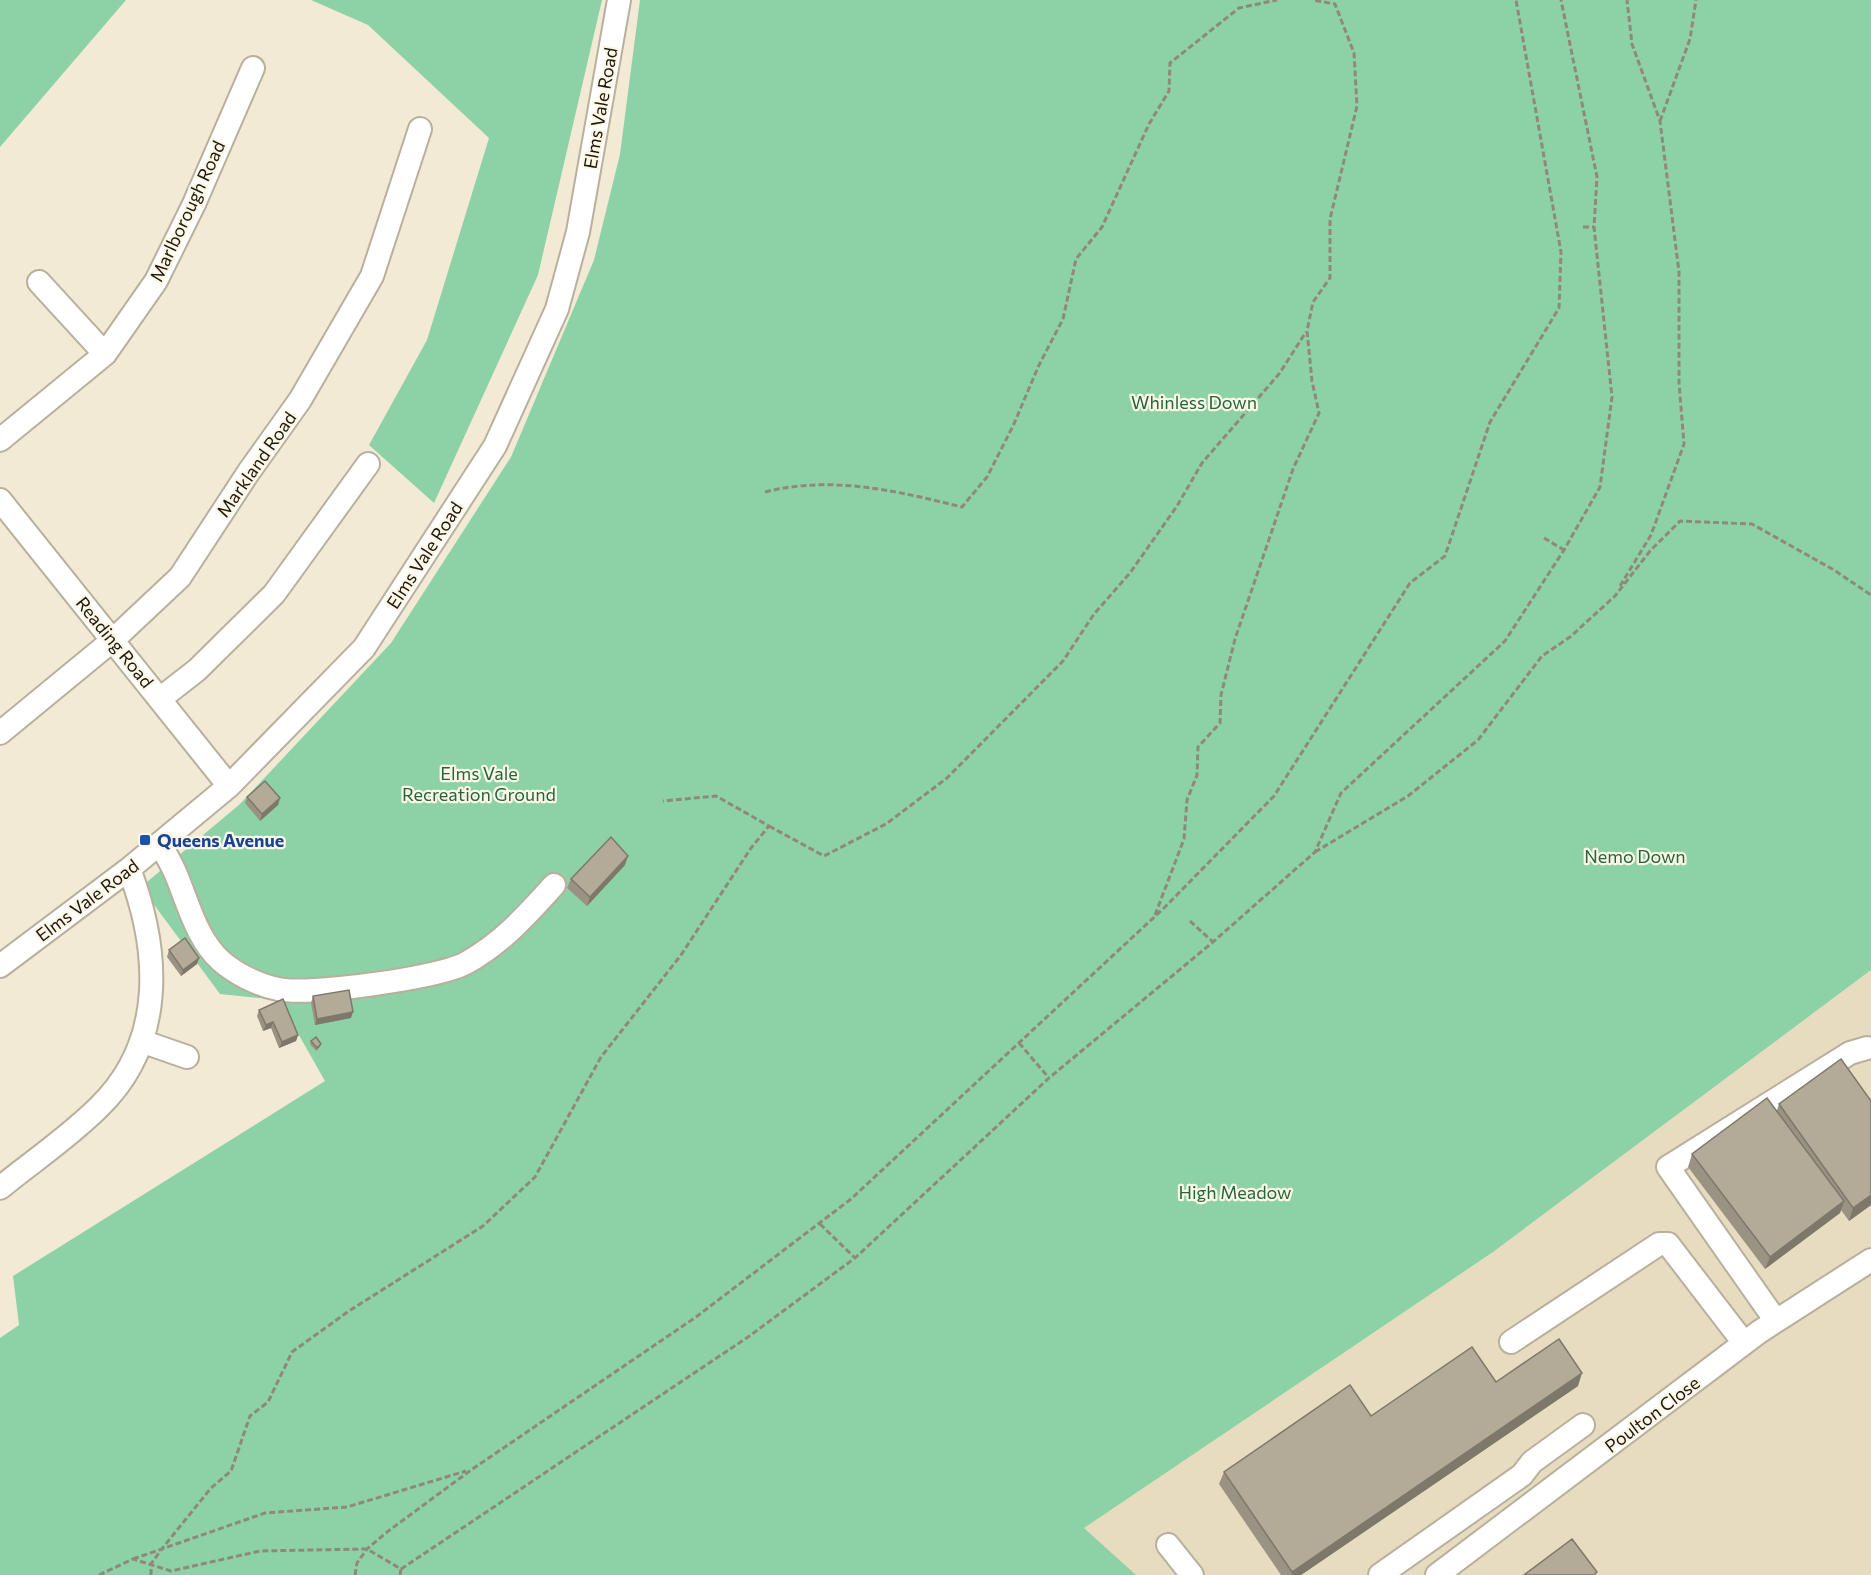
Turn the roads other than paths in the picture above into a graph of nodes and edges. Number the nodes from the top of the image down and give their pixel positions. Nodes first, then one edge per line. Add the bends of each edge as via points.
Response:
1 (619, 0) edge
2 (253, 69) dead end
3 (420, 129) dead end
4 (39, 282) dead end
5 (105, 354) junction
6 (0, 440) edge
7 (368, 464) dead end
8 (2, 508) edge
9 (113, 640) junction
10 (161, 699) junction
11 (0, 733) edge
12 (228, 786) junction
13 (160, 844) junction
14 (129, 869) junction
15 (554, 885) dead end
16 (0, 966) edge
17 (141, 1041) junction
18 (1867, 1048) dead end
19 (187, 1057) dead end
20 (0, 1188) edge
21 (1871, 1260) edge
22 (1776, 1321) junction
23 (1511, 1342) dead end
24 (1744, 1343) junction
25 (1583, 1425) dead end
26 (1168, 1545) dead end
27 (1192, 1575) edge
28 (1380, 1575) edge
29 (1437, 1575) edge

1 - 12 street, Elms Vale Road via 578,232 557,309 495,446 364,648
2 - 5 street, Marlborough Road via 156,282
3 - 9 street, Markland Road via 372,276 300,400 180,577
4 - 5 street
5 - 6 street, Marlborough Road
7 - 10 street via 274,594 197,670
8 - 9 street, Reading Road
9 - 10 street, Reading Road
9 - 11 street, Markland Road
10 - 12 street, Reading Road
12 - 13 street, Elms Vale Road
13 - 14 street, Elms Vale Road
13 - 15 street via 198,930 213,953 244,976 279,990 302,992 362,984 464,964 514,929
14 - 16 street, Elms Vale Road
14 - 17 street via 138,891 153,982 150,1012
17 - 19 street
17 - 20 street via 119,1085 99,1107
18 - 22 street via 1850,1053 1668,1167
21 - 22 street, Poulton Close
22 - 24 street, Poulton Close
23 - 24 street via 1659,1244 1668,1244
24 - 29 street, Poulton Close
25 - 28 street via 1532,1462 1522,1475
26 - 27 street

